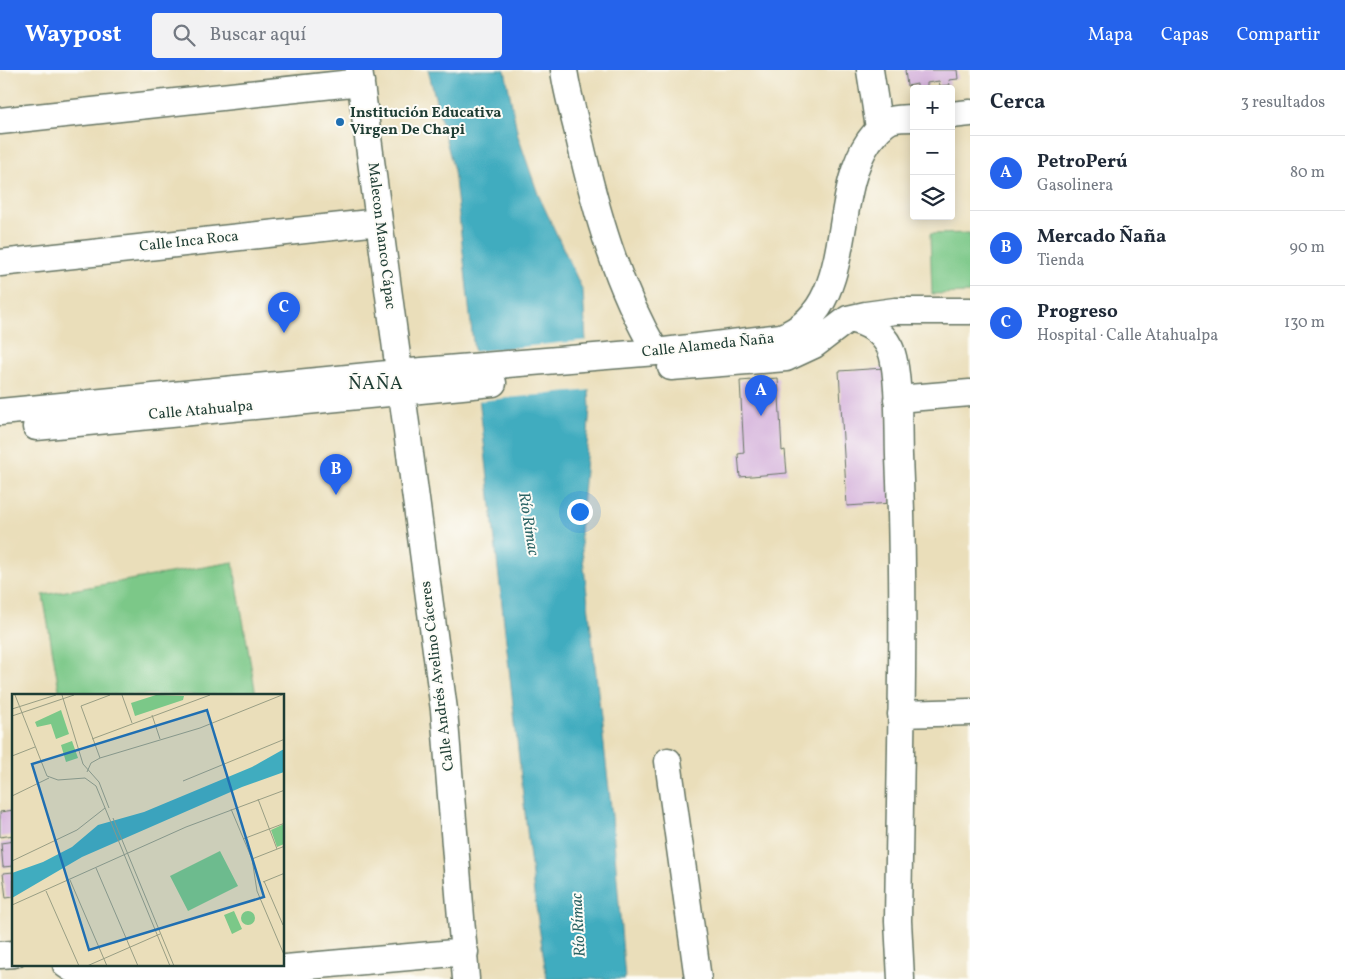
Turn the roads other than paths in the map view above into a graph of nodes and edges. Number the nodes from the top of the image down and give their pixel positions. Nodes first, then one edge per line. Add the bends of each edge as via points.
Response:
1 (564, 70) edge
2 (870, 70) edge
3 (360, 76) edge
4 (970, 113) edge
5 (955, 115) edge
6 (910, 118) edge
7 (0, 121) edge
8 (880, 128) junction
9 (379, 222) junction
10 (0, 263) edge
11 (970, 311) edge
12 (848, 319) junction
13 (656, 352) junction
14 (627, 363) junction
15 (400, 383) junction
16 (970, 393) edge
17 (897, 399) junction
18 (0, 412) edge
19 (0, 431) edge
20 (970, 712) edge
21 (900, 714) junction
22 (668, 761) dead end
23 (465, 952) junction
24 (70, 971) edge
25 (307, 972) edge
26 (196, 977) edge
27 (466, 979) edge
28 (698, 979) edge
29 (901, 979) edge

1 - 13 street via 589,185 614,262 631,307
2 - 8 street
3 - 7 street
3 - 9 street, Malecon Manco Cápac
4 - 5 street
6 - 8 street via 890,121
8 - 13 street, Calle Alameda Ñaña via 856,166 837,259 824,300 810,320 792,333 771,340
9 - 10 street, Calle Inca Roca
9 - 15 street, Malecon Manco Cápac
11 - 12 street, Calle Alameda Ñaña via 895,311
12 - 14 street, Calle Alameda Ñaña via 814,345 786,358
12 - 17 street via 870,326 885,340 893,358
13 - 14 street, Calle Alameda Ñaña
14 - 15 street
15 - 18 street, Calle Atahualpa
15 - 19 street, Calle Atahualpa
15 - 23 street, Calle Andrés Avelino Cáceres via 444,710
16 - 17 street
17 - 21 street via 903,544
20 - 21 street
21 - 29 street via 898,921
22 - 28 street
23 - 25 street
23 - 27 street, Calle Andrés Avelino Cáceres
24 - 26 street
25 - 26 street

